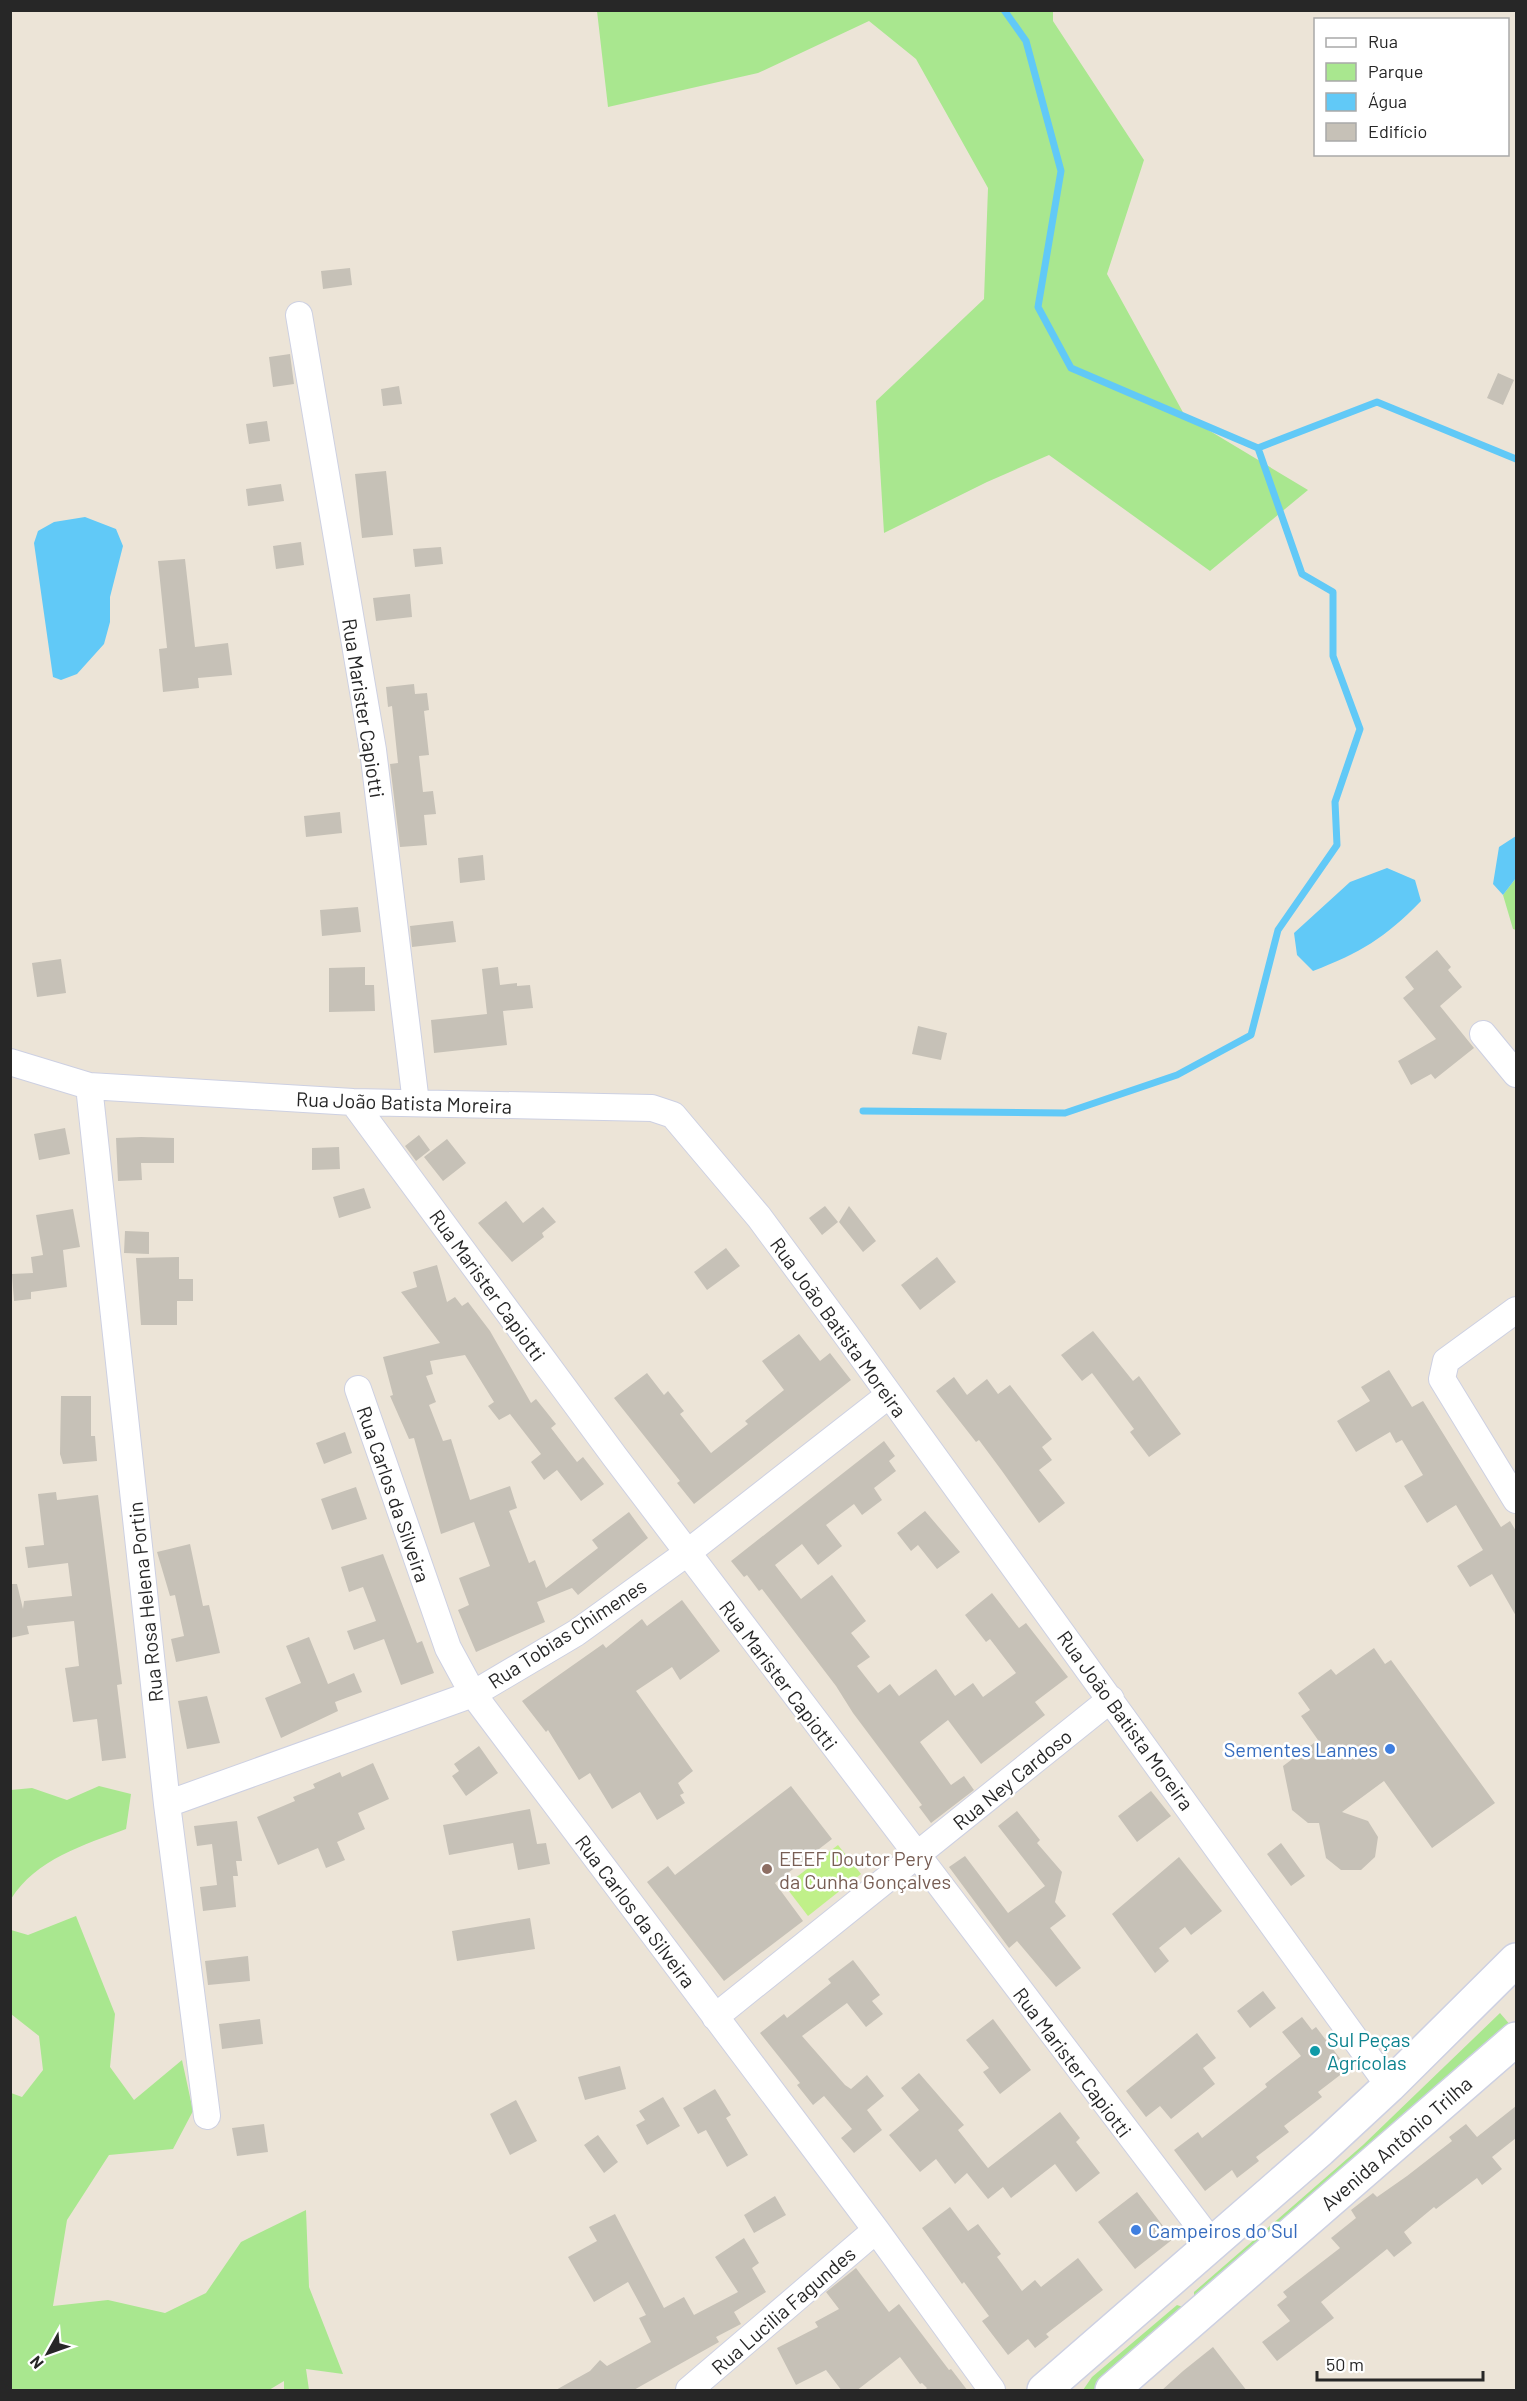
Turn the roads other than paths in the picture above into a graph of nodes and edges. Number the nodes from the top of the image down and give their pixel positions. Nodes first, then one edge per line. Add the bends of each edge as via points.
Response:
1 (299, 315) dead end
2 (1483, 1034) dead end
3 (10, 1062) edge
4 (1516, 1074) edge
5 (89, 1086) junction
6 (353, 1102) junction
7 (416, 1103) junction
8 (1516, 1310) edge
9 (358, 1389) dead end
10 (889, 1395) junction
11 (1516, 1500) edge
12 (687, 1553) junction
13 (473, 1694) junction
14 (1111, 1699) junction
15 (167, 1804) junction
16 (917, 1857) junction
17 (1516, 1960) edge
18 (715, 2017) junction
19 (1516, 2038) edge
20 (1389, 2086) junction
21 (207, 2116) dead end
22 (876, 2230) junction
23 (1212, 2243) junction
24 (689, 2391) edge
25 (992, 2391) edge
26 (1044, 2391) edge
27 (1112, 2391) edge

1 - 7 street, Rua Marister Capiotti via 373,750
2 - 4 street
3 - 5 street, Rua João Batista Moreira
5 - 6 street, Rua João Batista Moreira
5 - 15 street, Rua Rosa Helena Portin
6 - 7 street, Rua João Batista Moreira
6 - 12 street, Rua Marister Capiotti
7 - 10 street, Rua João Batista Moreira via 652,1108 673,1116 759,1217
8 - 11 street via 1446,1361 1442,1379
9 - 13 street, Rua Carlos da Silveira via 448,1648
10 - 12 street, Rua Tobias Chimenes
10 - 14 street, Rua João Batista Moreira
12 - 13 street, Rua Tobias Chimenes via 576,1633
12 - 16 street, Rua Marister Capiotti
13 - 15 street, Rua Tobias Chimenes
13 - 18 street, Rua Carlos da Silveira
14 - 16 street, Rua Ney Cardoso
14 - 20 street, Rua João Batista Moreira
15 - 21 street, Rua Rosa Helena Portin
16 - 18 street, Rua Ney Cardoso
16 - 23 street, Rua Marister Capiotti
17 - 20 main road
18 - 22 street, Rua Carlos da Silveira
19 - 27 main road, Avenida Antônio Trilha
20 - 23 main road
22 - 24 street, Rua Lucilia Fagundes
22 - 25 street, Rua Carlos da Silveira
23 - 26 main road

